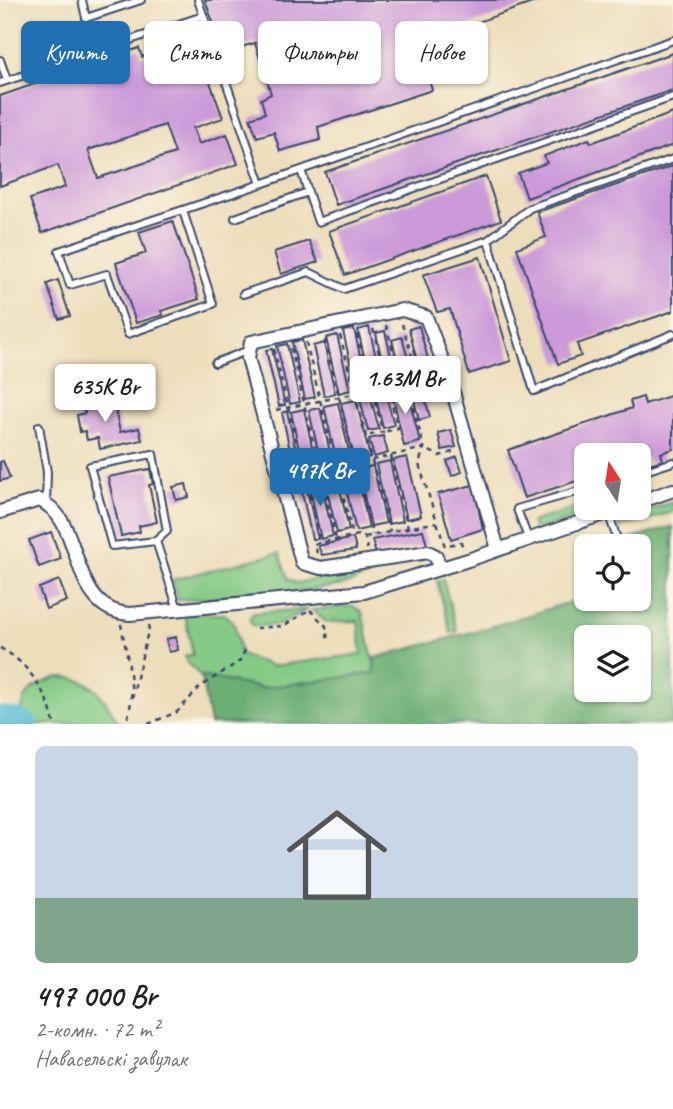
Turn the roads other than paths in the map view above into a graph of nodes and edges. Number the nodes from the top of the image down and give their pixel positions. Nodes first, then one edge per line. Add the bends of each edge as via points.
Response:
1 (82, 0) edge
2 (141, 0) edge
3 (198, 0) edge
4 (203, 16) junction
5 (673, 40) edge
6 (0, 60) edge
7 (4, 82) edge
8 (673, 97) edge
9 (673, 159) edge
10 (301, 170) junction
11 (261, 184) junction
12 (308, 192) junction
13 (183, 211) junction
14 (235, 218) dead end
15 (488, 240) junction
16 (243, 294) dead end
17 (673, 334) edge
18 (249, 350) junction
19 (215, 363) dead end
20 (39, 426) dead end
21 (673, 463) edge
22 (651, 469) edge
23 (673, 491) edge
24 (574, 492) edge
25 (651, 498) edge
26 (46, 502) junction
27 (0, 512) edge
28 (583, 520) edge
29 (528, 538) junction
30 (156, 541) junction
31 (498, 549) junction
32 (440, 569) junction
33 (178, 609) junction

1 - 2 lane via 86,18
3 - 4 lane
4 - 7 lane
4 - 11 lane
5 - 10 lane
6 - 7 lane
8 - 12 lane via 318,222
9 - 15 lane via 530,208
10 - 11 lane
10 - 12 lane
11 - 13 lane
12 - 14 lane
13 - 13 lane via 59,251 70,285 107,274 128,334 213,304
15 - 16 lane via 344,289 309,272
15 - 17 lane via 534,391
18 - 19 lane
18 - 31 street via 251,342 398,311 426,317
18 - 32 street via 302,562 321,568 428,552 436,556
20 - 26 lane via 47,472
21 - 22 lane
23 - 25 street
24 - 29 lane via 517,509
26 - 27 street via 39,499
26 - 33 street via 61,519 92,594 105,607 119,613
28 - 29 street
29 - 31 street
30 - 30 lane via 167,531 153,454 90,466 112,546
30 - 33 lane
31 - 32 street
32 - 33 street via 364,592

